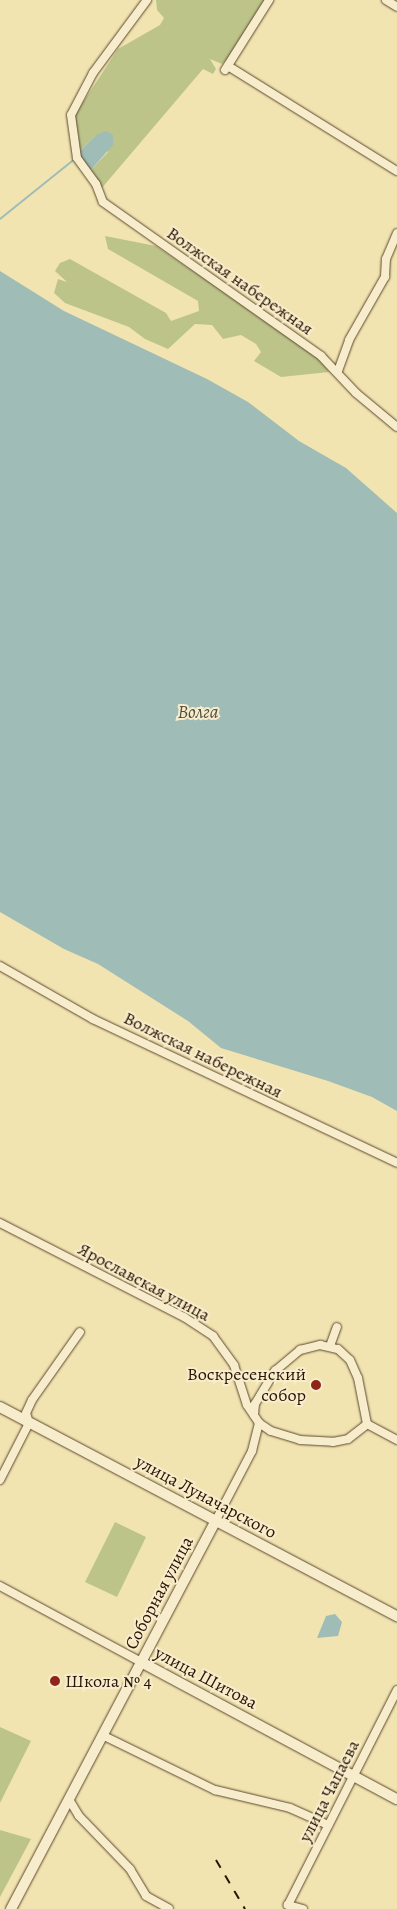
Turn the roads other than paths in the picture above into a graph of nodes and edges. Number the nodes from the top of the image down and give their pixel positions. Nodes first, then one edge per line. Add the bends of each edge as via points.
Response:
1 (147, 0) edge
2 (269, 0) edge
3 (386, 0) edge
4 (397, 7) edge
5 (397, 171) edge
6 (397, 233) edge
7 (343, 352) junction
8 (321, 356) junction
9 (338, 370) junction
10 (397, 427) edge
11 (0, 966) edge
12 (397, 1163) edge
13 (0, 1223) edge
14 (337, 1327) dead end
15 (80, 1332) dead end
16 (330, 1346) junction
17 (0, 1407) edge
18 (254, 1415) junction
19 (28, 1423) junction
20 (259, 1423) junction
21 (367, 1424) junction
22 (397, 1440) edge
23 (0, 1480) edge
24 (216, 1520) junction
25 (0, 1586) edge
26 (397, 1616) edge
27 (141, 1662) junction
28 (397, 1690) edge
29 (102, 1735) junction
30 (354, 1775) junction
31 (397, 1799) edge
32 (70, 1801) junction
33 (328, 1825) junction
34 (11, 1909) edge
35 (169, 1909) edge
36 (303, 1909) edge

1 - 8 street, Волжская набережная via 93,73 71,114 74,153 96,184 103,202
2 - 5 street via 226,68
3 - 4 street
6 - 7 street via 386,260 385,277
7 - 8 street
7 - 9 street
8 - 9 street, Волжская набережная
9 - 10 street, Волжская набережная via 356,393
11 - 12 street, Волжская набережная via 93,1019
13 - 18 street, Ярославская улица via 184,1317 213,1336 234,1365 247,1405
14 - 16 street
15 - 19 street via 32,1400 26,1413
16 - 18 street via 311,1346 282,1364 255,1404
16 - 21 street via 346,1355 353,1365
17 - 19 street, улица Луначарского
18 - 20 street, Ярославская улица
19 - 23 street
19 - 24 street, улица Луначарского
20 - 21 street via 284,1436 316,1442 348,1439
20 - 24 street, Соборная улица via 252,1451
21 - 22 street
24 - 26 street, улица Луначарского
24 - 27 street, Соборная улица
25 - 27 street, улица Шитова
27 - 29 street, Соборная улица
27 - 30 street, улица Шитова
28 - 30 street, улица Чапаева
29 - 32 street, Соборная улица
29 - 33 street via 215,1790 281,1805
30 - 31 street, улица Шитова
30 - 33 street, улица Чапаева
32 - 34 street, Соборная улица
32 - 35 street via 79,1816 130,1869 146,1896
33 - 36 street, улица Чапаева via 288,1905

